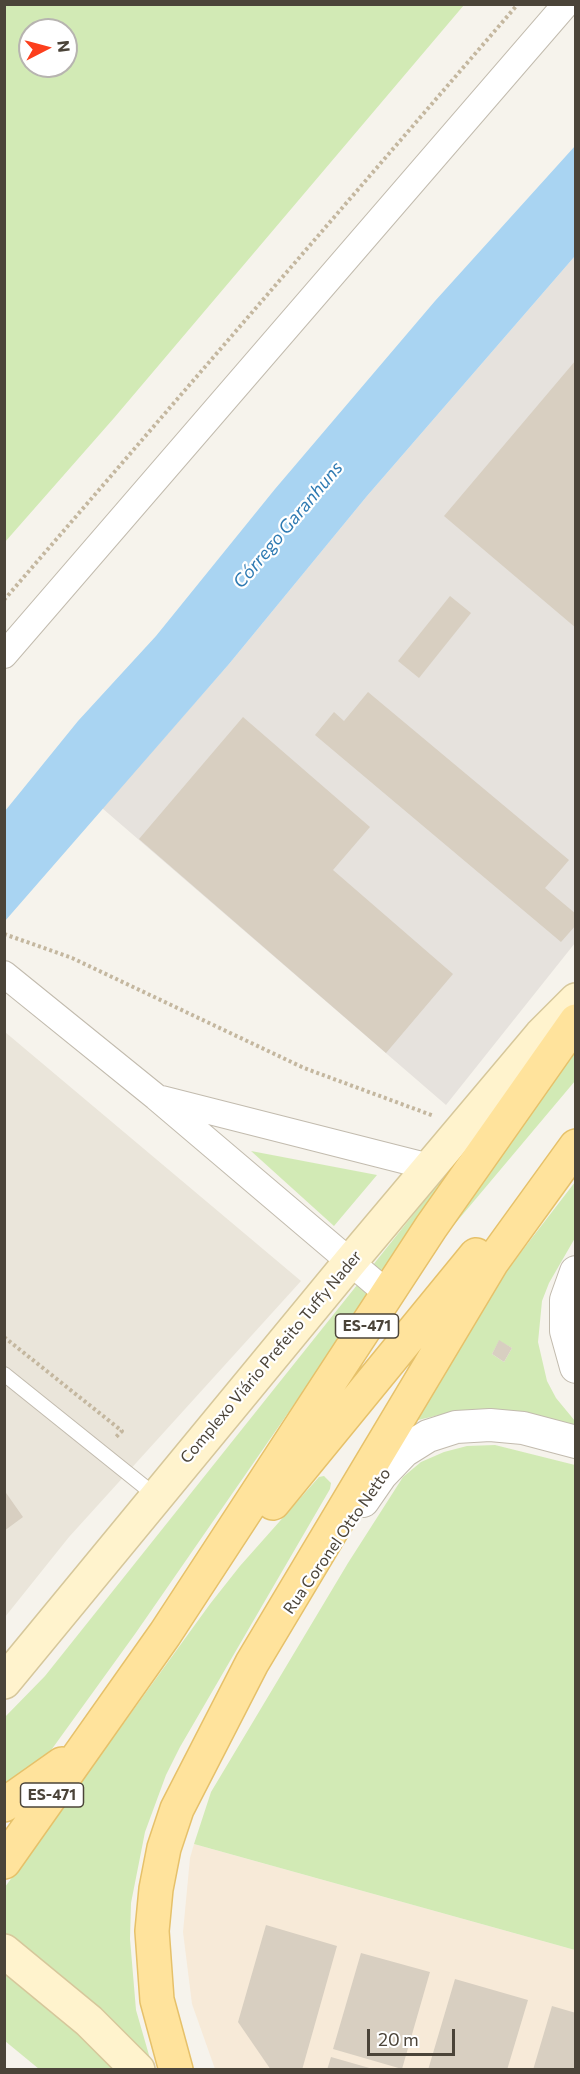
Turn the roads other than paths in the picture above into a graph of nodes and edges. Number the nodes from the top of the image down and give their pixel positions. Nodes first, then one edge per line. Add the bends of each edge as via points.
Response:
1 (566, 4) edge
2 (4, 655) edge
3 (4, 974) edge
4 (576, 1000) edge
5 (576, 1021) edge
6 (156, 1097) junction
7 (576, 1135) edge
8 (576, 1146) edge
9 (430, 1167) junction
10 (350, 1263) junction
11 (576, 1272) edge
12 (388, 1294) junction
13 (576, 1367) edge
14 (4, 1374) edge
15 (576, 1442) edge
16 (156, 1496) junction
17 (165, 1634) junction
18 (252, 1663) junction
19 (4, 1682) edge
20 (99, 1728) junction
21 (4, 1805) edge
22 (4, 1862) edge
23 (4, 1950) edge
24 (138, 2070) edge
25 (176, 2070) edge

1 - 2 street
3 - 6 street
4 - 9 main road, Complexo Viário Prefeito Tuffy Nader via 541,1035
5 - 12 main road, ES-471
6 - 9 street
6 - 10 street
7 - 17 main road, ES-471
8 - 18 main road via 492,1262
9 - 10 main road, Complexo Viário Prefeito Tuffy Nader
10 - 12 street
10 - 16 main road, Complexo Viário Prefeito Tuffy Nader
11 - 13 street via 566,1300 566,1321
12 - 17 main road, ES-471
14 - 16 lane
15 - 18 street, Rua Coronel Otto Netto via 523,1428 490,1425 456,1427 428,1436 404,1451 381,1475
16 - 19 main road, Complexo Viário Prefeito Tuffy Nader
17 - 20 main road, ES-471
18 - 25 main road via 177,1809 156,1889 153,1966 164,2035
20 - 21 main road via 49,1775
20 - 22 main road, ES-471
23 - 24 main road via 89,2021

